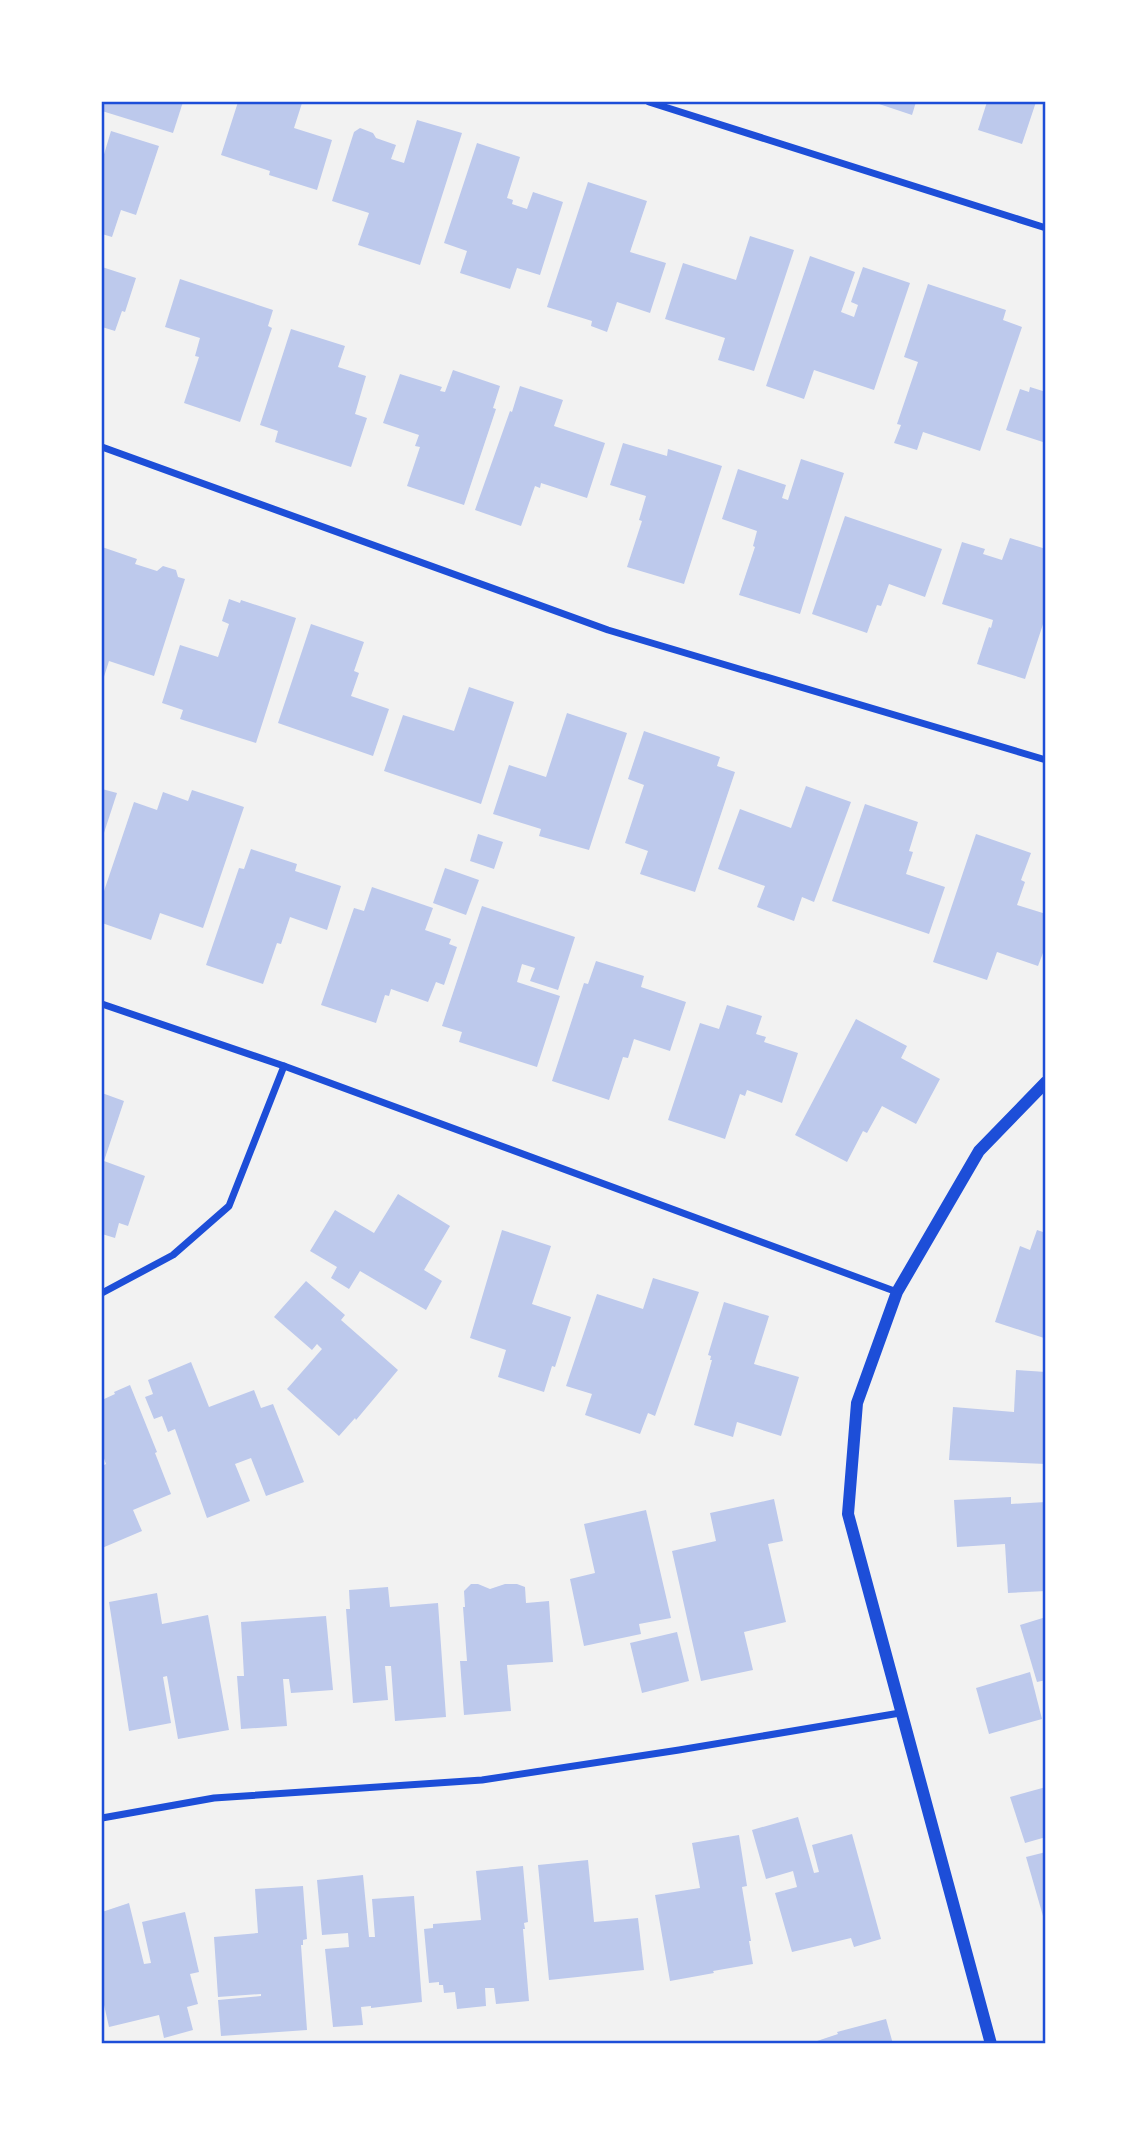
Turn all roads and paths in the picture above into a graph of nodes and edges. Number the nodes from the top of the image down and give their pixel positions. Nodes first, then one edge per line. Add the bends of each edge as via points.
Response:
1 (649, 102) edge
2 (1045, 228) edge
3 (102, 447) edge
4 (1045, 760) edge
5 (102, 1004) edge
6 (284, 1066) junction
7 (1045, 1082) edge
8 (898, 1292) junction
9 (102, 1293) edge
10 (901, 1713) junction
11 (102, 1818) edge
12 (990, 2043) edge

1 - 2 street
3 - 4 street via 608,629
5 - 6 street
6 - 8 street
6 - 9 street via 229,1206 173,1255
7 - 8 street via 979,1151
8 - 10 street via 858,1403 848,1514
10 - 11 street via 482,1780 214,1798
10 - 12 street

